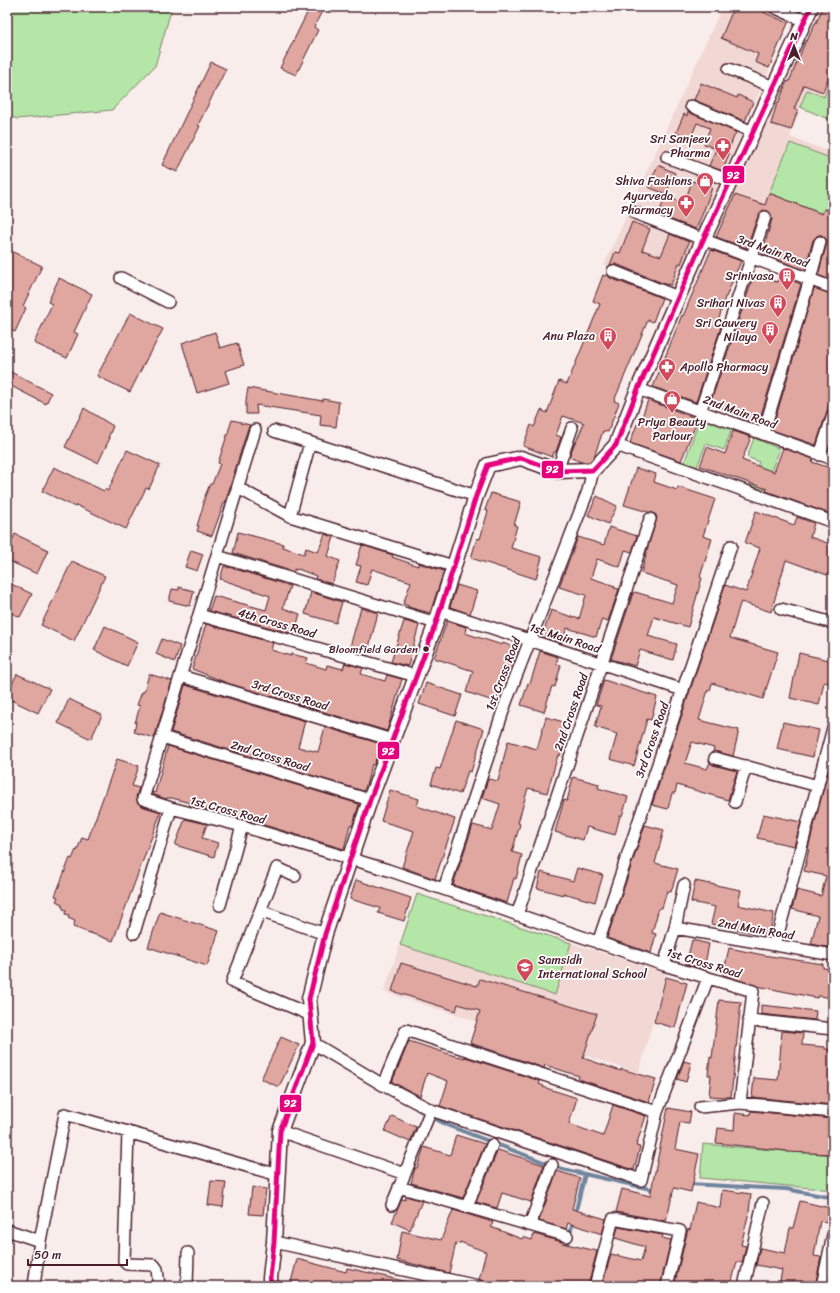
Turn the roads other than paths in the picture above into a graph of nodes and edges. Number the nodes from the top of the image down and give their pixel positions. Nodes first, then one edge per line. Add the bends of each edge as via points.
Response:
1 (774, 7) edge
2 (812, 7) edge
3 (805, 22) junction
4 (729, 69) dead end
5 (774, 87) junction
6 (691, 106) dead end
7 (753, 132) junction
8 (667, 157) dead end
9 (730, 181) junction
10 (635, 213) dead end
11 (764, 217) dead end
12 (703, 240) junction
13 (820, 242) dead end
14 (751, 257) junction
15 (613, 271) dead end
16 (121, 278) dead end
17 (810, 279) junction
18 (833, 288) edge
19 (678, 297) junction
20 (168, 302) dead end
21 (638, 389) junction
22 (700, 412) junction
23 (833, 415) edge
24 (572, 428) dead end
25 (255, 430) dead end
26 (274, 431) dead end
27 (763, 434) junction
28 (310, 443) junction
29 (616, 445) junction
30 (820, 455) junction
31 (833, 459) edge
32 (593, 470) junction
33 (557, 471) junction
34 (238, 488) junction
35 (476, 496) junction
36 (290, 516) junction
37 (650, 518) dead end
38 (833, 522) edge
39 (731, 546) dead end
40 (217, 556) junction
41 (453, 566) junction
42 (781, 609) dead end
43 (199, 615) junction
44 (438, 617) junction
45 (833, 623) edge
46 (530, 640) junction
47 (601, 663) junction
48 (181, 676) junction
49 (416, 676) junction
50 (683, 690) junction
51 (833, 728) edge
52 (162, 737) junction
53 (392, 740) junction
54 (715, 758) dead end
55 (746, 766) junction
56 (818, 786) junction
57 (370, 800) junction
58 (735, 802) dead end
59 (171, 808) junction
60 (242, 826) junction
61 (351, 859) junction
62 (296, 876) dead end
63 (684, 885) dead end
64 (444, 889) junction
65 (220, 905) dead end
66 (260, 911) junction
67 (517, 915) junction
68 (675, 928) junction
69 (134, 933) dead end
70 (326, 934) junction
71 (598, 943) junction
72 (775, 945) junction
73 (833, 955) edge
74 (664, 965) junction
75 (708, 978) junction
76 (311, 1015) junction
77 (749, 1020) junction
78 (833, 1030) edge
79 (313, 1043) junction
80 (383, 1085) junction
81 (740, 1104) junction
82 (700, 1107) dead end
83 (430, 1110) junction
84 (657, 1112) junction
85 (833, 1112) edge
86 (280, 1131) junction
87 (128, 1132) junction
88 (492, 1145) dead end
89 (552, 1165) dead end
90 (405, 1174) junction
91 (278, 1175) junction
92 (399, 1187) junction
93 (763, 1203) dead end
94 (392, 1205) dead end
95 (467, 1206) junction
96 (530, 1225) junction
97 (7, 1230) edge
98 (833, 1235) edge
99 (567, 1236) dead end
100 (40, 1241) junction
101 (274, 1242) junction
102 (188, 1253) dead end
103 (34, 1286) edge
104 (159, 1286) edge
105 (187, 1286) edge
106 (271, 1286) edge
107 (478, 1286) edge
108 (594, 1286) edge
109 (667, 1286) edge
110 (744, 1286) edge
111 (822, 1286) edge

1 - 3 street
2 - 3 street
3 - 5 street
4 - 5 street
5 - 7 street
6 - 7 street
7 - 9 street
8 - 9 street
9 - 12 street
10 - 12 street, 3rd Main Road
11 - 14 street
12 - 14 street, 3rd Main Road
12 - 19 street
13 - 17 street
14 - 17 street, 3rd Main Road
14 - 22 street
15 - 19 street
16 - 20 street
17 - 18 street, 3rd Main Road
17 - 27 street
19 - 21 street
21 - 22 street, 2nd Main Road
21 - 29 street
22 - 27 street, 2nd Main Road
23 - 30 street
24 - 33 street
25 - 34 street
26 - 28 street
27 - 30 street, 2nd Main Road
28 - 35 street
28 - 36 street
29 - 32 street
29 - 38 street
30 - 31 street, 2nd Main Road
32 - 33 street
32 - 46 street, 1st Cross Road via 588,491
33 - 35 street via 521,458 488,464
34 - 36 street
34 - 40 street
35 - 41 street
36 - 41 street
37 - 47 street, 2nd Cross Road
39 - 50 street, 3rd Cross Road
40 - 43 street
40 - 44 street, 1st Main Road
41 - 44 street
42 - 45 street
43 - 48 street
43 - 49 street, 4th Cross Road
44 - 46 street, 1st Main Road
44 - 49 street
46 - 47 street, 1st Main Road
46 - 64 street, 1st Cross Road via 506,702
47 - 50 street, 1st Main Road
47 - 67 street, 2nd Cross Road
48 - 52 street
48 - 53 street, 3rd Cross Road
49 - 53 street
50 - 71 street, 3rd Cross Road
51 - 56 street
52 - 57 street, 2nd Cross Road
52 - 59 street, 1st Cross Road via 143,799
53 - 57 street
54 - 55 street
55 - 56 street
55 - 58 street
56 - 72 street
57 - 61 street
59 - 60 street, 1st Cross Road
59 - 69 street
60 - 61 street, 1st Cross Road
60 - 65 street
61 - 64 street, 1st Cross Road
61 - 70 street
62 - 66 street via 277,868
63 - 68 street
64 - 67 street, 1st Cross Road
66 - 70 street
66 - 76 street via 232,982
67 - 71 street, 1st Cross Road
68 - 72 street, 2nd Main Road
68 - 74 street
70 - 76 street via 309,999
71 - 74 street, 1st Cross Road
72 - 73 street, 2nd Main Road
74 - 75 street, 1st Cross Road
75 - 77 street, 1st Cross Road via 752,991
75 - 84 street
76 - 79 street
77 - 78 street
77 - 81 street
79 - 80 street
79 - 86 street
80 - 83 street
80 - 84 street via 406,1030
81 - 82 street
81 - 85 street
83 - 84 street via 641,1180
83 - 90 street
86 - 90 street
86 - 91 street
87 - 91 street
87 - 100 street via 65,1114
87 - 104 street via 124,1261 127,1264 154,1265
88 - 95 street
89 - 96 street
90 - 92 street
91 - 101 street
92 - 94 street
92 - 95 street
93 - 110 street
95 - 96 street
96 - 99 street
97 - 100 street
98 - 111 street
100 - 103 street
101 - 106 street
101 - 107 street
102 - 105 street
108 - 109 street via 613,1218 680,1231

